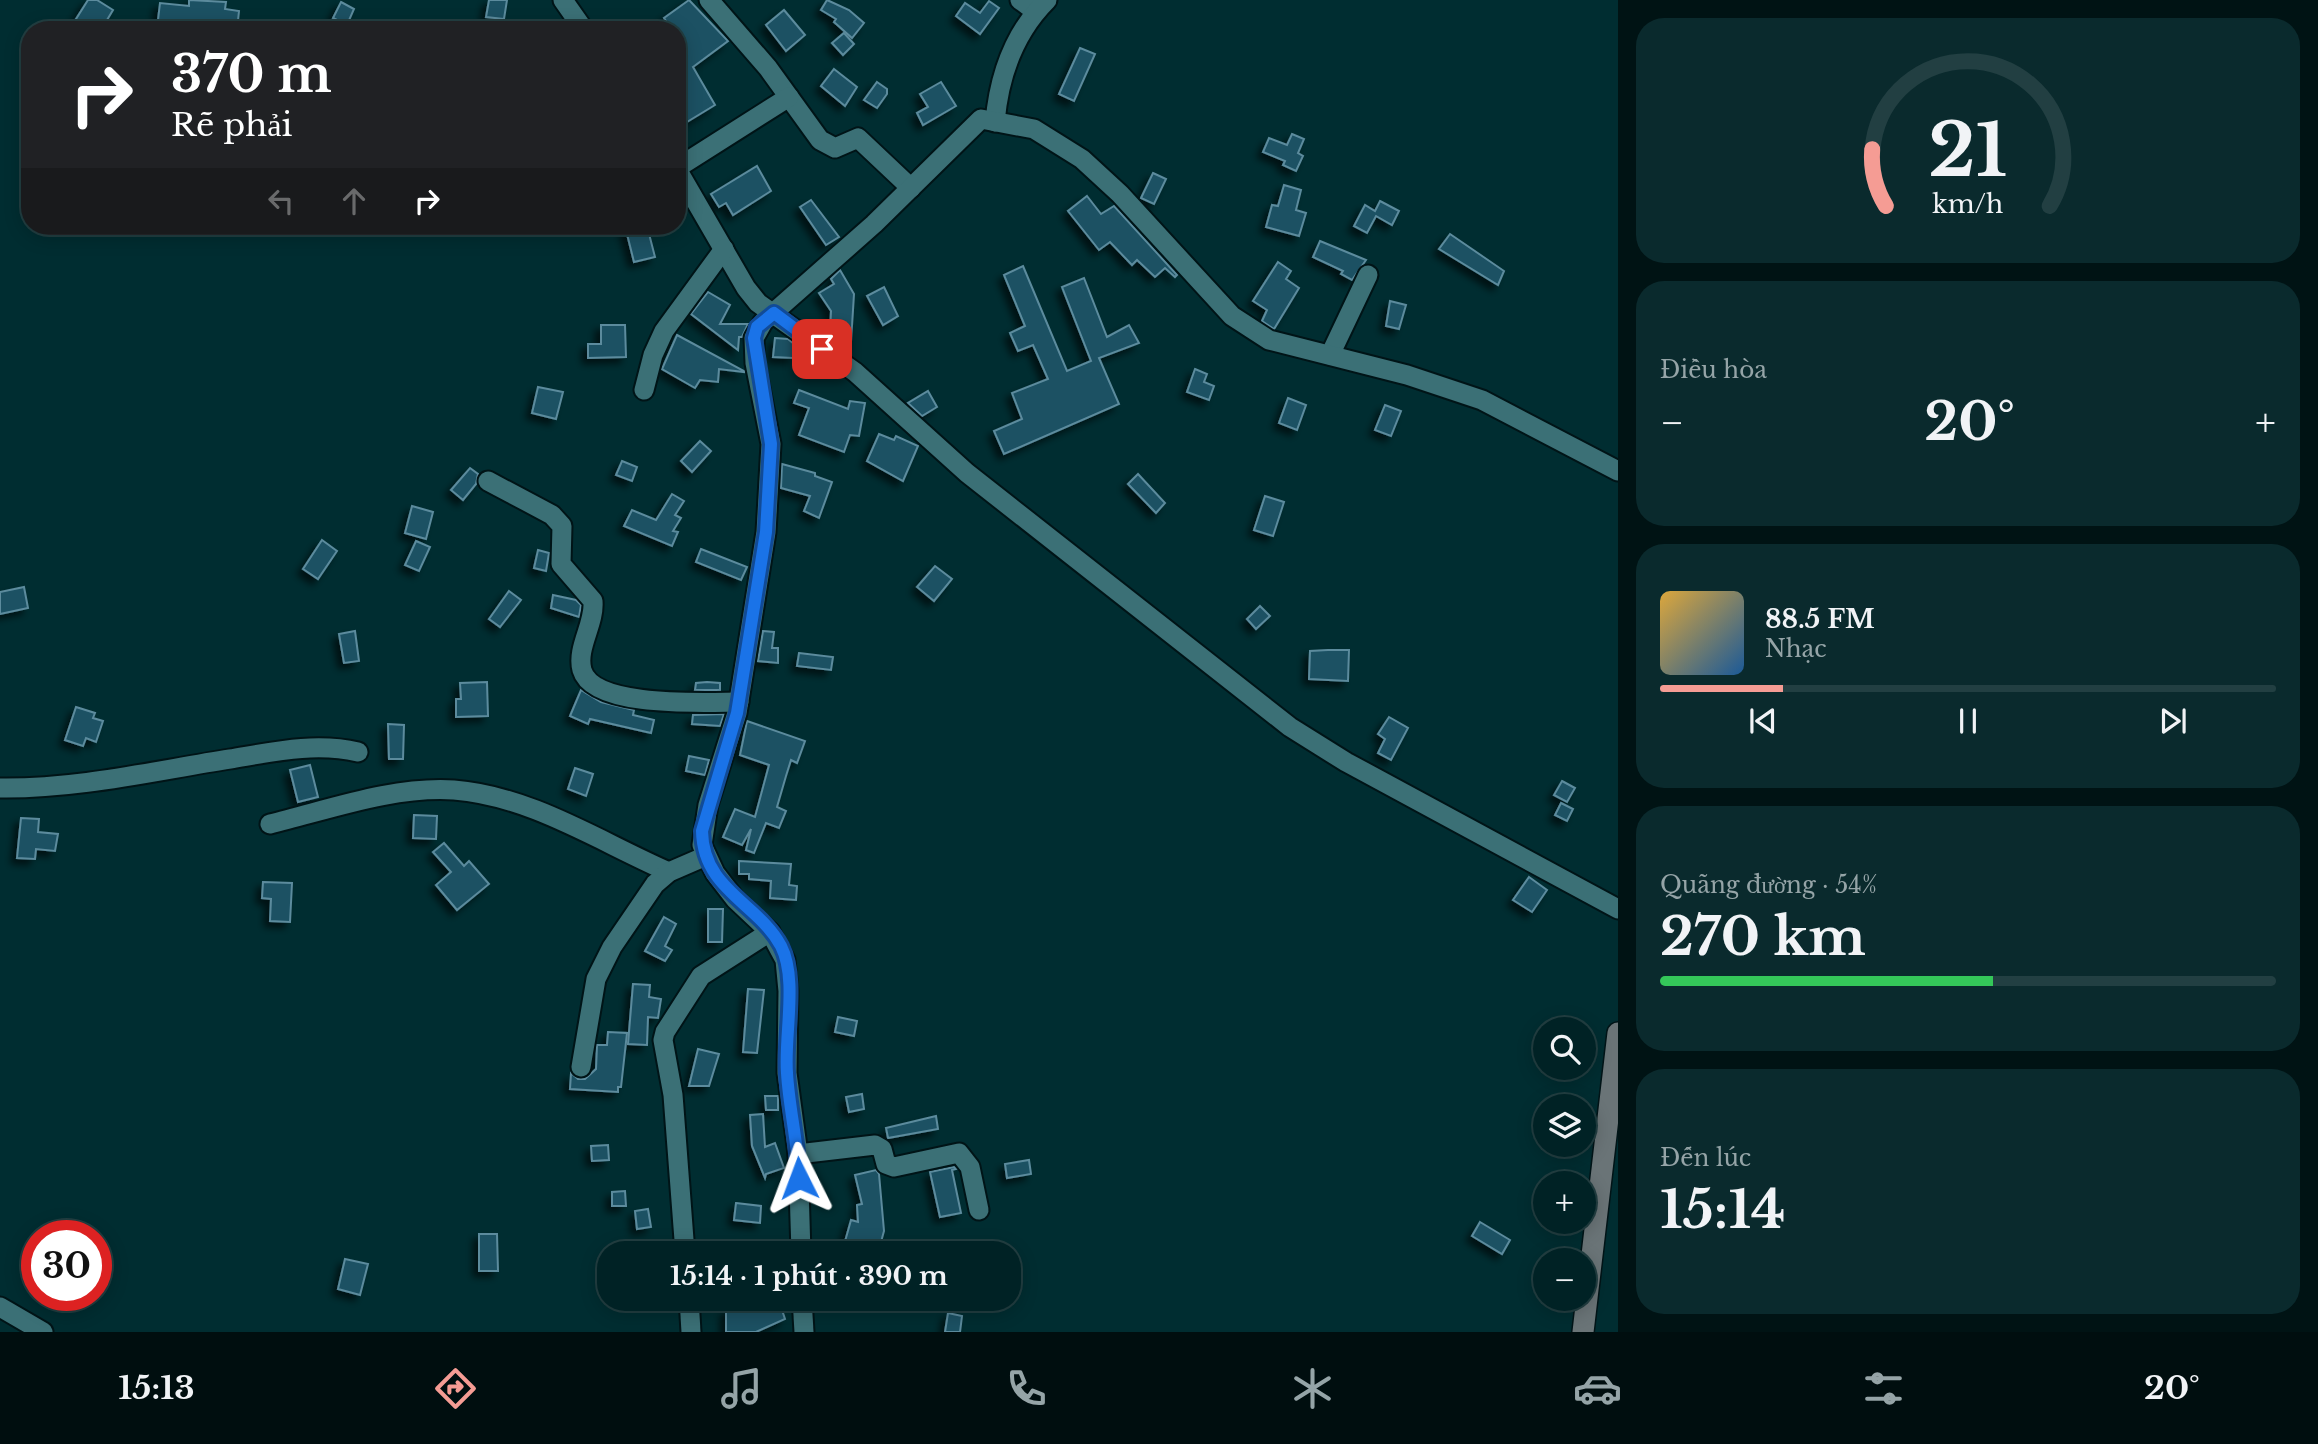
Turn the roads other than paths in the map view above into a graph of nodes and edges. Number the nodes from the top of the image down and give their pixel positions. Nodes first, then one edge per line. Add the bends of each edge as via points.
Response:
1 (563, 0) edge
2 (709, 0) edge
3 (1034, 4) edge
4 (578, 21) edge
5 (789, 97) junction
6 (995, 122) junction
7 (686, 163) edge
8 (686, 184) edge
9 (911, 188) junction
10 (724, 248) junction
11 (1368, 275) dead end
12 (774, 313) junction
13 (1331, 355) junction
14 (644, 390) dead end
15 (1618, 471) edge
16 (488, 481) dead end
17 (739, 702) junction
18 (358, 752) dead end
19 (0, 789) edge
20 (270, 824) dead end
21 (706, 856) junction
22 (669, 873) junction
23 (1618, 909) edge
24 (770, 932) junction
25 (1618, 1033) edge
26 (580, 1067) dead end
27 (798, 1154) junction
28 (979, 1210) dead end
29 (684, 1241) edge
30 (801, 1241) edge
31 (0, 1307) edge
32 (690, 1311) edge
33 (803, 1311) edge
34 (43, 1332) edge
35 (691, 1332) edge
36 (804, 1332) edge
37 (1583, 1332) edge

1 - 4 street
2 - 5 street
3 - 6 street via 1000,83
5 - 7 street
5 - 9 street via 826,145 835,148 858,138
6 - 9 street via 981,119
6 - 13 street via 1034,129 1082,159 1240,323 1278,343
8 - 10 street
9 - 12 street
10 - 12 street via 746,288
10 - 14 street via 664,331
11 - 13 street
12 - 17 street via 757,327 754,338 771,444 766,532
12 - 23 street via 855,372 967,473 1290,727
13 - 15 street via 1482,400
16 - 17 street via 552,515 562,526 561,564 593,601 581,658 589,680 645,701
17 - 21 street via 702,831
18 - 19 street via 321,747 291,750 84,785
20 - 22 street via 394,794 453,790 504,800 541,814
21 - 22 street
21 - 24 street via 735,899
22 - 26 street via 655,884 619,936 596,979
24 - 27 street via 785,960 787,1073
24 - 29 street via 701,976 665,1032
25 - 37 main road
27 - 28 street via 875,1145 882,1149 886,1164 894,1167 959,1153 970,1167
27 - 30 street
31 - 34 street
32 - 35 street
33 - 36 street

